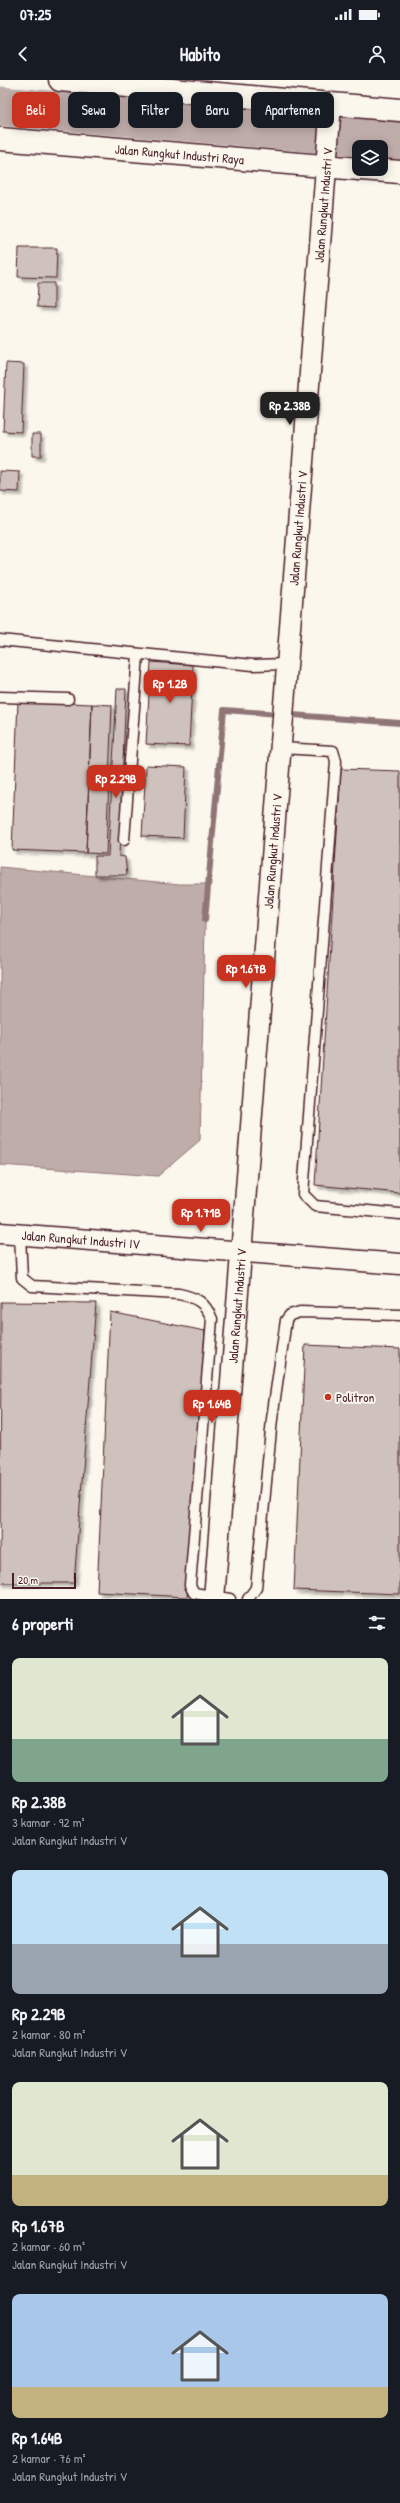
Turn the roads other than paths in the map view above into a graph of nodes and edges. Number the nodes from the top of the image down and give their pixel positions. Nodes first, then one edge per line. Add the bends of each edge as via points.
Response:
1 (60, 80) edge
2 (251, 103) edge
3 (400, 110) edge
4 (334, 113) edge
5 (329, 128) edge
6 (0, 139) edge
7 (326, 162) junction
8 (352, 167) edge
9 (388, 171) edge
10 (400, 172) edge
11 (0, 640) edge
12 (138, 655) junction
13 (287, 664) junction
14 (0, 697) edge
15 (68, 699) dead end
16 (281, 739) junction
17 (124, 840) dead end
18 (400, 1214) edge
19 (0, 1233) edge
20 (20, 1235) junction
21 (241, 1252) junction
22 (400, 1264) edge
23 (400, 1315) edge
24 (220, 1598) edge
25 (248, 1599) edge

1 - 2 main road
3 - 4 main road
5 - 7 street, Jalan Rungkut Industri V
6 - 7 main road, Jalan Rungkut Industri Raya
7 - 8 main road, Jalan Rungkut Industri Raya
7 - 13 street, Jalan Rungkut Industri V
9 - 10 main road, Jalan Rungkut Industri Raya
11 - 12 lane
12 - 13 lane via 253,665
12 - 17 lane
13 - 16 street, Jalan Rungkut Industri V
14 - 15 lane
16 - 18 lane via 333,751 336,761 303,1194 315,1206
16 - 21 street, Jalan Rungkut Industri V
19 - 20 street, Jalan Rungkut Industri IV
20 - 21 street, Jalan Rungkut Industri IV
20 - 24 lane via 22,1278 32,1286 179,1294 198,1298 208,1309 212,1319 190,1585 194,1592
21 - 22 street, Jalan Rungkut Industri IV
21 - 24 street, Jalan Rungkut Industri V
23 - 25 lane via 300,1312 290,1315 286,1320 272,1419 256,1588

